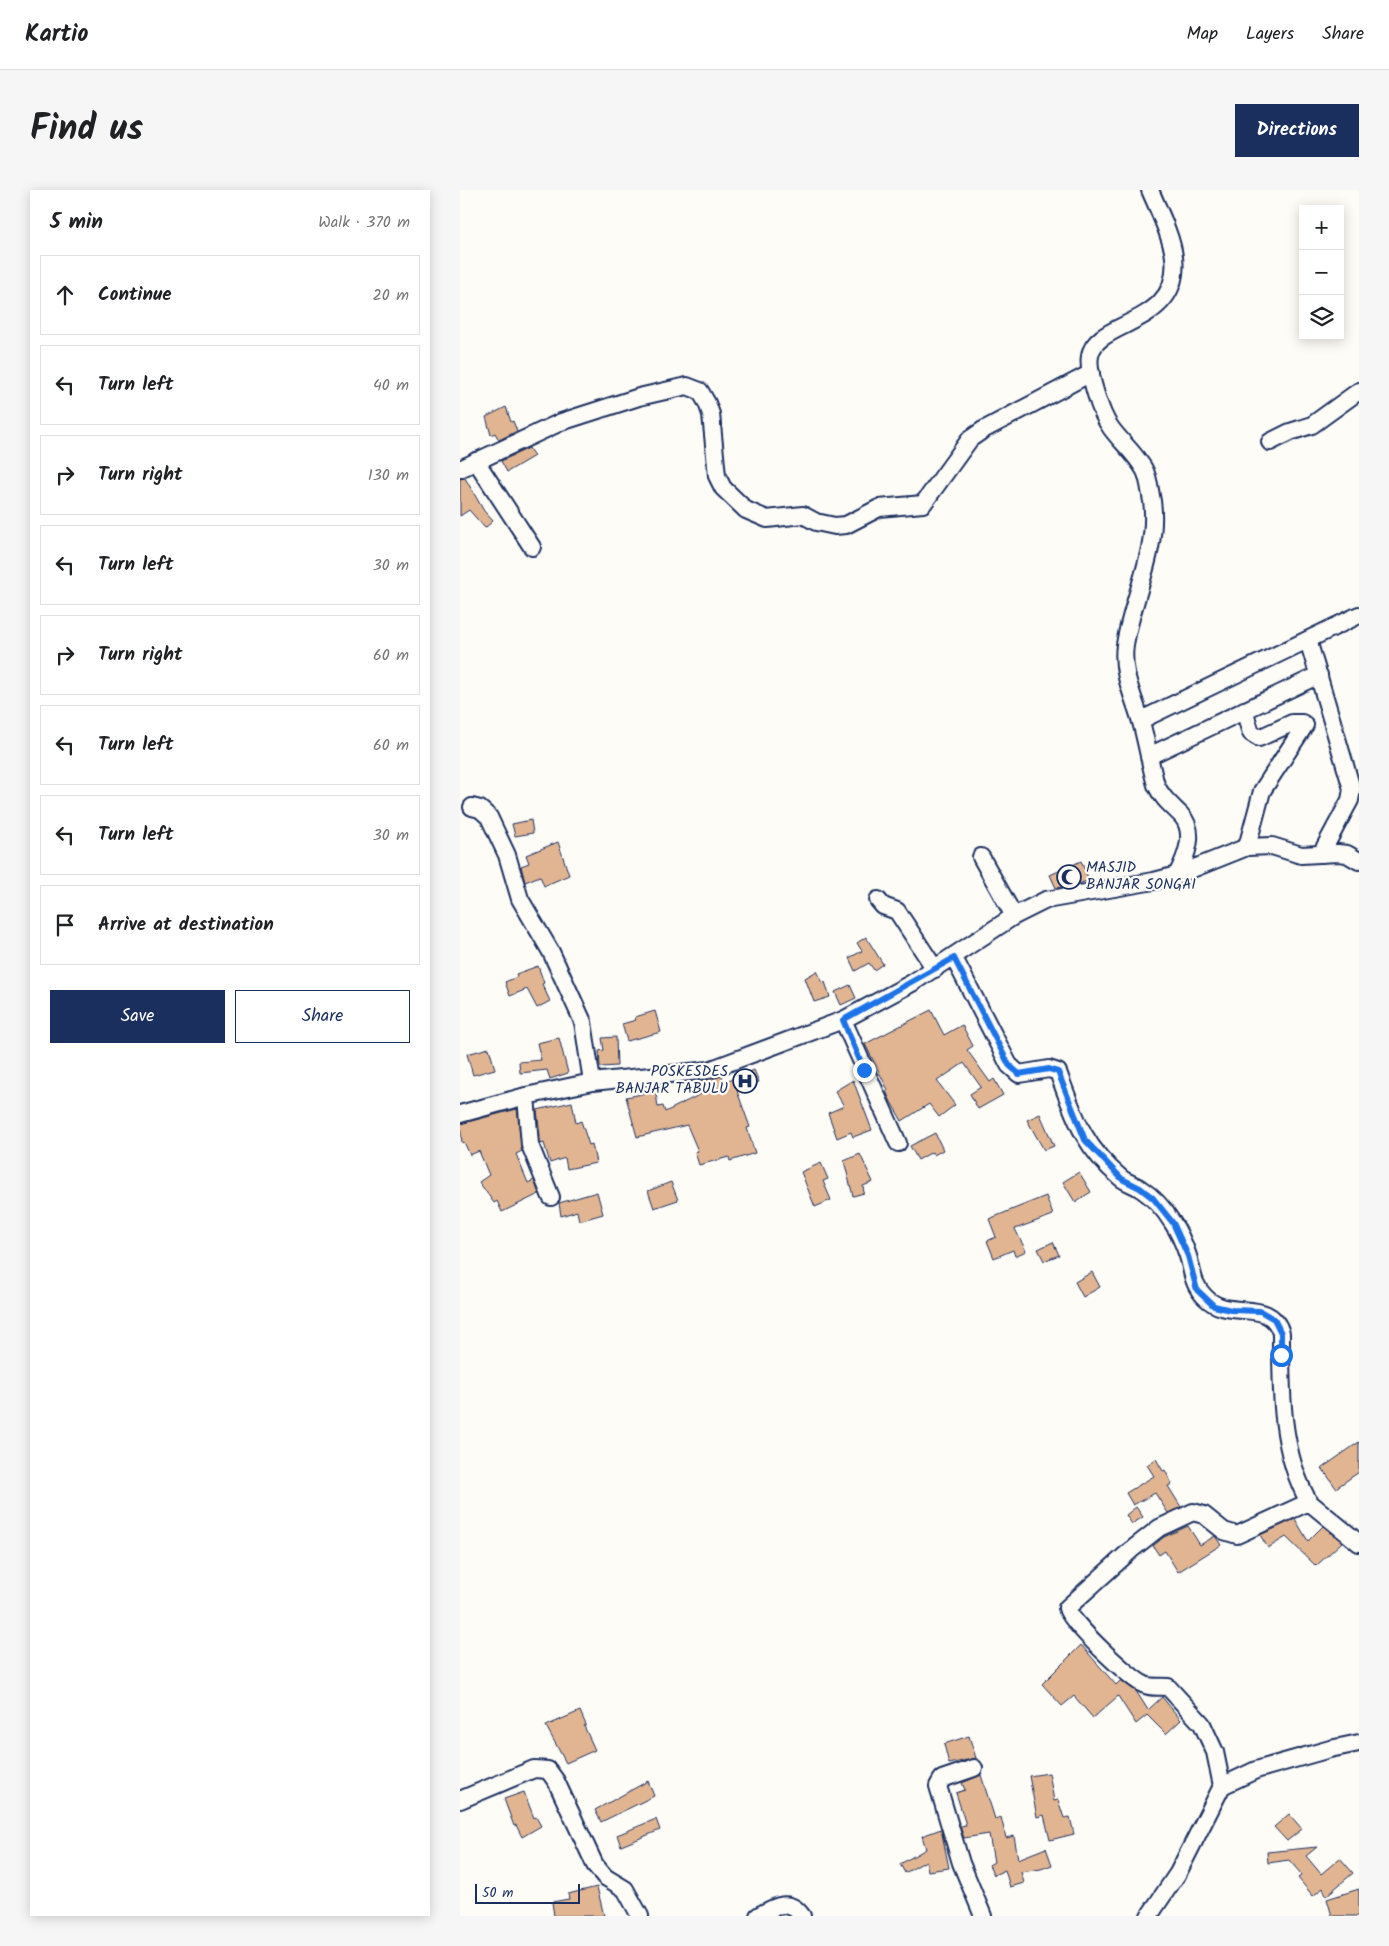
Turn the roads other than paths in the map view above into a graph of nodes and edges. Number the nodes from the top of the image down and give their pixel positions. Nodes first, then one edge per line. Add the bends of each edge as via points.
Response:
1 (1150, 190) edge
2 (1092, 373) junction
3 (1358, 395) edge
4 (1270, 442) dead end
5 (476, 461) junction
6 (460, 469) edge
7 (532, 547) dead end
8 (1359, 615) edge
9 (1308, 640) junction
10 (1319, 675) junction
11 (1244, 710) junction
12 (1141, 720) junction
13 (1149, 756) junction
14 (472, 807) dead end
15 (1247, 847) junction
16 (1321, 854) junction
17 (981, 857) dead end
18 (1359, 861) edge
19 (1177, 875) junction
20 (878, 900) dead end
21 (1014, 916) junction
22 (954, 958) junction
23 (935, 969) junction
24 (843, 1020) junction
25 (592, 1082) junction
26 (526, 1096) junction
27 (460, 1114) edge
28 (898, 1143) dead end
29 (551, 1196) dead end
30 (1309, 1502) junction
31 (1359, 1543) edge
32 (1359, 1743) edge
33 (974, 1768) dead end
34 (1222, 1786) junction
35 (460, 1800) edge
36 (640, 1916) edge
37 (758, 1916) edge
38 (802, 1916) edge
39 (983, 1916) edge
40 (1149, 1916) edge

1 - 2 street via 1174,254 1170,289 1156,307 1099,342 1090,354
2 - 5 street via 970,439 923,504 879,508 846,525 826,525 803,514 768,519 746,510 730,497 717,476 707,403 700,391 687,386 639,396 561,422
2 - 12 street via 1102,411 1110,427 1145,470 1152,503 1152,538 1125,646 1126,673
3 - 4 street via 1312,425
5 - 6 street
5 - 7 street
8 - 9 street
9 - 10 street
9 - 12 street
10 - 11 street
10 - 16 street via 1352,789 1350,800
11 - 13 street
11 - 15 street via 1251,732 1259,738 1292,724 1302,722 1305,725 1262,790
12 - 13 street
13 - 19 street via 1161,796 1183,817 1188,828 1186,856
14 - 25 street via 489,817 507,855 520,899 551,952 583,1022
15 - 16 street via 1272,846 1301,855
15 - 19 street
16 - 18 street via 1347,854
17 - 21 street
19 - 21 street via 1046,900
20 - 23 street via 883,906 897,911
21 - 22 street
22 - 23 street
22 - 30 street via 1009,1065 1019,1074 1049,1069 1058,1072 1085,1140 1122,1179 1140,1188 1163,1209 1180,1236 1197,1290 1214,1306 1260,1311 1279,1325 1282,1408 1299,1485
23 - 24 street
24 - 25 street via 709,1070
24 - 28 street
25 - 26 street
26 - 27 street
26 - 29 street via 530,1144
30 - 31 street
30 - 34 street via 1237,1534 1224,1531 1204,1515 1193,1512 1160,1528 1131,1550 1067,1608 1082,1629 1133,1678 1144,1685 1168,1687 1202,1724 1215,1752
32 - 34 street via 1256,1770
33 - 39 street via 942,1779 938,1786 961,1863
34 - 40 street via 1178,1873
35 - 36 street via 534,1769 548,1770 595,1865 605,1877 625,1889
37 - 38 street via 788,1904

